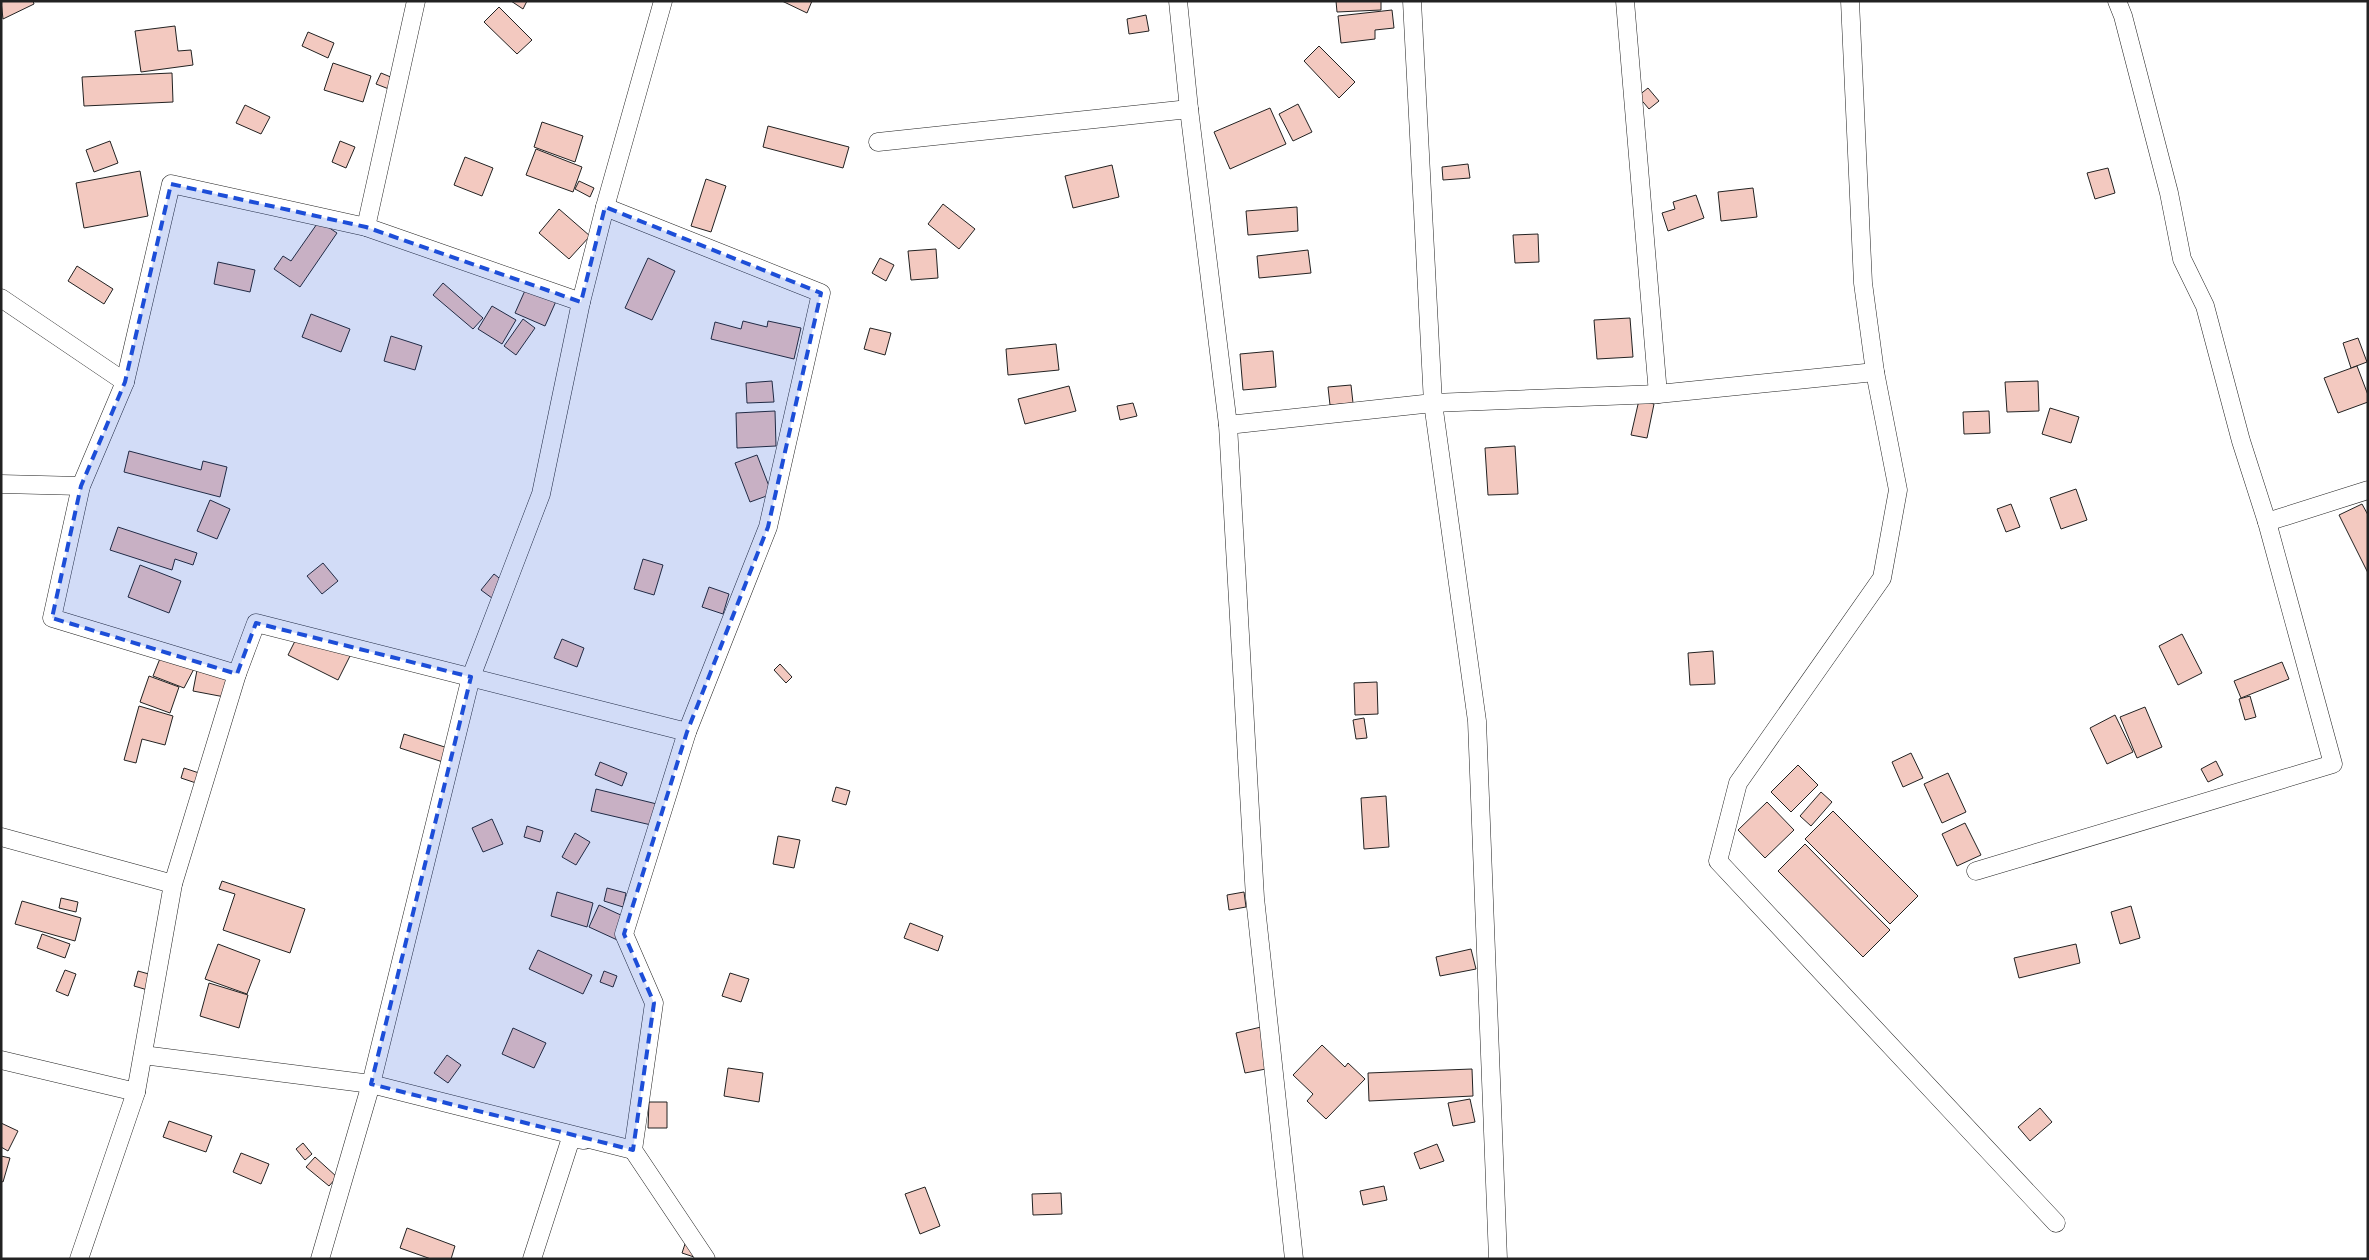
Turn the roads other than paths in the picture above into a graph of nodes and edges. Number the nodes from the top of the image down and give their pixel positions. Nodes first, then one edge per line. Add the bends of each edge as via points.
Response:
1 (416, 1) edge
2 (663, 1) edge
3 (1178, 1) edge
4 (1412, 1) edge
5 (1625, 1) edge
6 (1850, 1) edge
7 (2117, 1) edge
8 (1189, 110) junction
9 (878, 142) dead end
10 (605, 207) junction
11 (366, 227) junction
12 (1, 298) edge
13 (581, 302) junction
14 (1875, 372) junction
15 (125, 382) junction
16 (1658, 394) junction
17 (1434, 403) junction
18 (1228, 425) junction
19 (1, 484) edge
20 (81, 486) junction
21 (2368, 490) edge
22 (2267, 522) junction
23 (237, 674) junction
24 (471, 677) junction
25 (687, 732) junction
26 (1, 837) edge
27 (1976, 871) dead end
28 (173, 884) junction
29 (143, 1056) junction
30 (1, 1060) edge
31 (372, 1084) junction
32 (136, 1092) junction
33 (633, 1150) junction
34 (2056, 1223) dead end
35 (78, 1259) edge
36 (320, 1259) edge
37 (532, 1259) edge
38 (706, 1259) edge
39 (1294, 1259) edge
40 (1498, 1259) edge

1 - 11 street
2 - 10 street
3 - 8 street
4 - 17 street
5 - 16 street
6 - 14 street via 1863,283
7 - 22 street via 2169,193 2182,259 2205,306 2241,441
8 - 9 street
8 - 18 street
10 - 13 street
10 - 25 street via 821,293 768,527
11 - 13 street
11 - 15 street via 171,184
12 - 15 street
13 - 24 street via 541,494
14 - 16 street
14 - 34 street via 1898,490 1882,578 1738,783 1718,861
15 - 20 street
16 - 17 street
17 - 18 street
17 - 40 street via 1477,721
18 - 39 street via 1255,898
19 - 20 street
20 - 23 street via 52,618
21 - 22 street
22 - 27 street via 2333,764
23 - 24 street via 256,623
23 - 28 street
24 - 25 street
24 - 31 street
25 - 33 street via 624,934 654,1003
26 - 28 street
28 - 29 street
29 - 31 street
29 - 32 street
30 - 32 street
31 - 33 street
31 - 36 street
32 - 35 street
33 - 37 street via 572,1138
33 - 38 street

